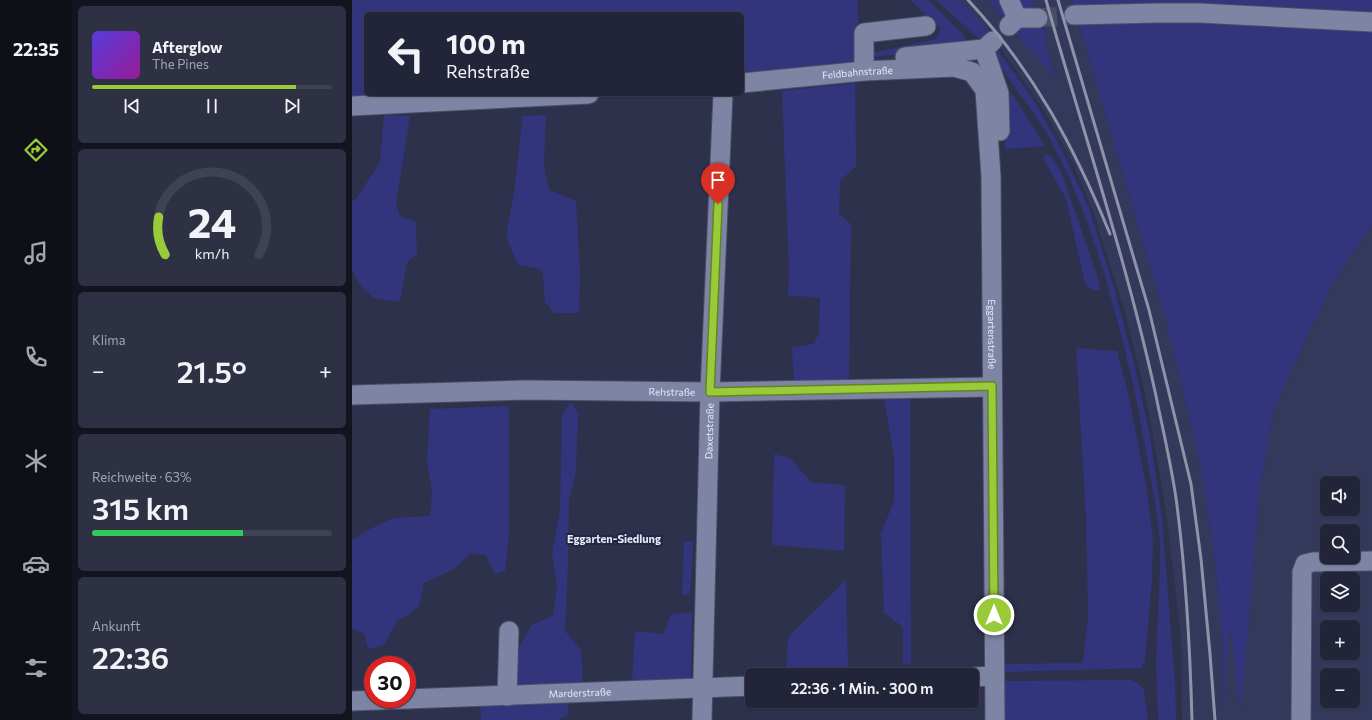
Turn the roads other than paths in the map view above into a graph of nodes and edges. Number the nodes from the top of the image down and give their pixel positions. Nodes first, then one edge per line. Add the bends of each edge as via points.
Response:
1 (1009, 0) edge
2 (1074, 15) tunnel mouth
3 (1038, 18) tunnel mouth
4 (1372, 22) edge
5 (926, 26) dead end
6 (864, 71) junction
7 (972, 72) joint
8 (744, 83) edge
9 (550, 96) edge
10 (723, 96) edge
11 (352, 106) edge
12 (990, 176) junction
13 (992, 386) junction
14 (710, 392) junction
15 (352, 395) edge
16 (1372, 561) edge
17 (509, 631) dead end
18 (994, 676) junction
19 (979, 677) edge
20 (745, 686) edge
21 (703, 688) junction
22 (507, 696) junction
23 (416, 699) edge
24 (352, 701) edge
25 (364, 701) edge
26 (702, 720) edge
27 (995, 720) edge
28 (1301, 720) edge

1 - 3 street via 1013,22
2 - 4 street via 1192,13
5 - 6 street via 864,33
6 - 7 street, Feldbahnstraße via 954,67
6 - 8 street, Feldbahnstraße
6 - 12 street via 877,60 989,45 999,93 1000,152
7 - 12 street, Eggartenstraße via 984,90
9 - 11 street
10 - 14 street, Daxetstraße
12 - 13 street, Eggartenstraße
13 - 14 street, Rehstraße
13 - 18 street, Eggartenstraße
14 - 15 street, Rehstraße via 525,390
14 - 21 street, Daxetstraße
16 - 28 street via 1305,564 1302,572
17 - 22 street
18 - 19 street
18 - 27 street, Eggartenstraße
20 - 21 street, Marderstraße
21 - 22 street, Marderstraße
21 - 26 street, Daxetstraße
22 - 23 street, Marderstraße
24 - 25 street, Marderstraße

